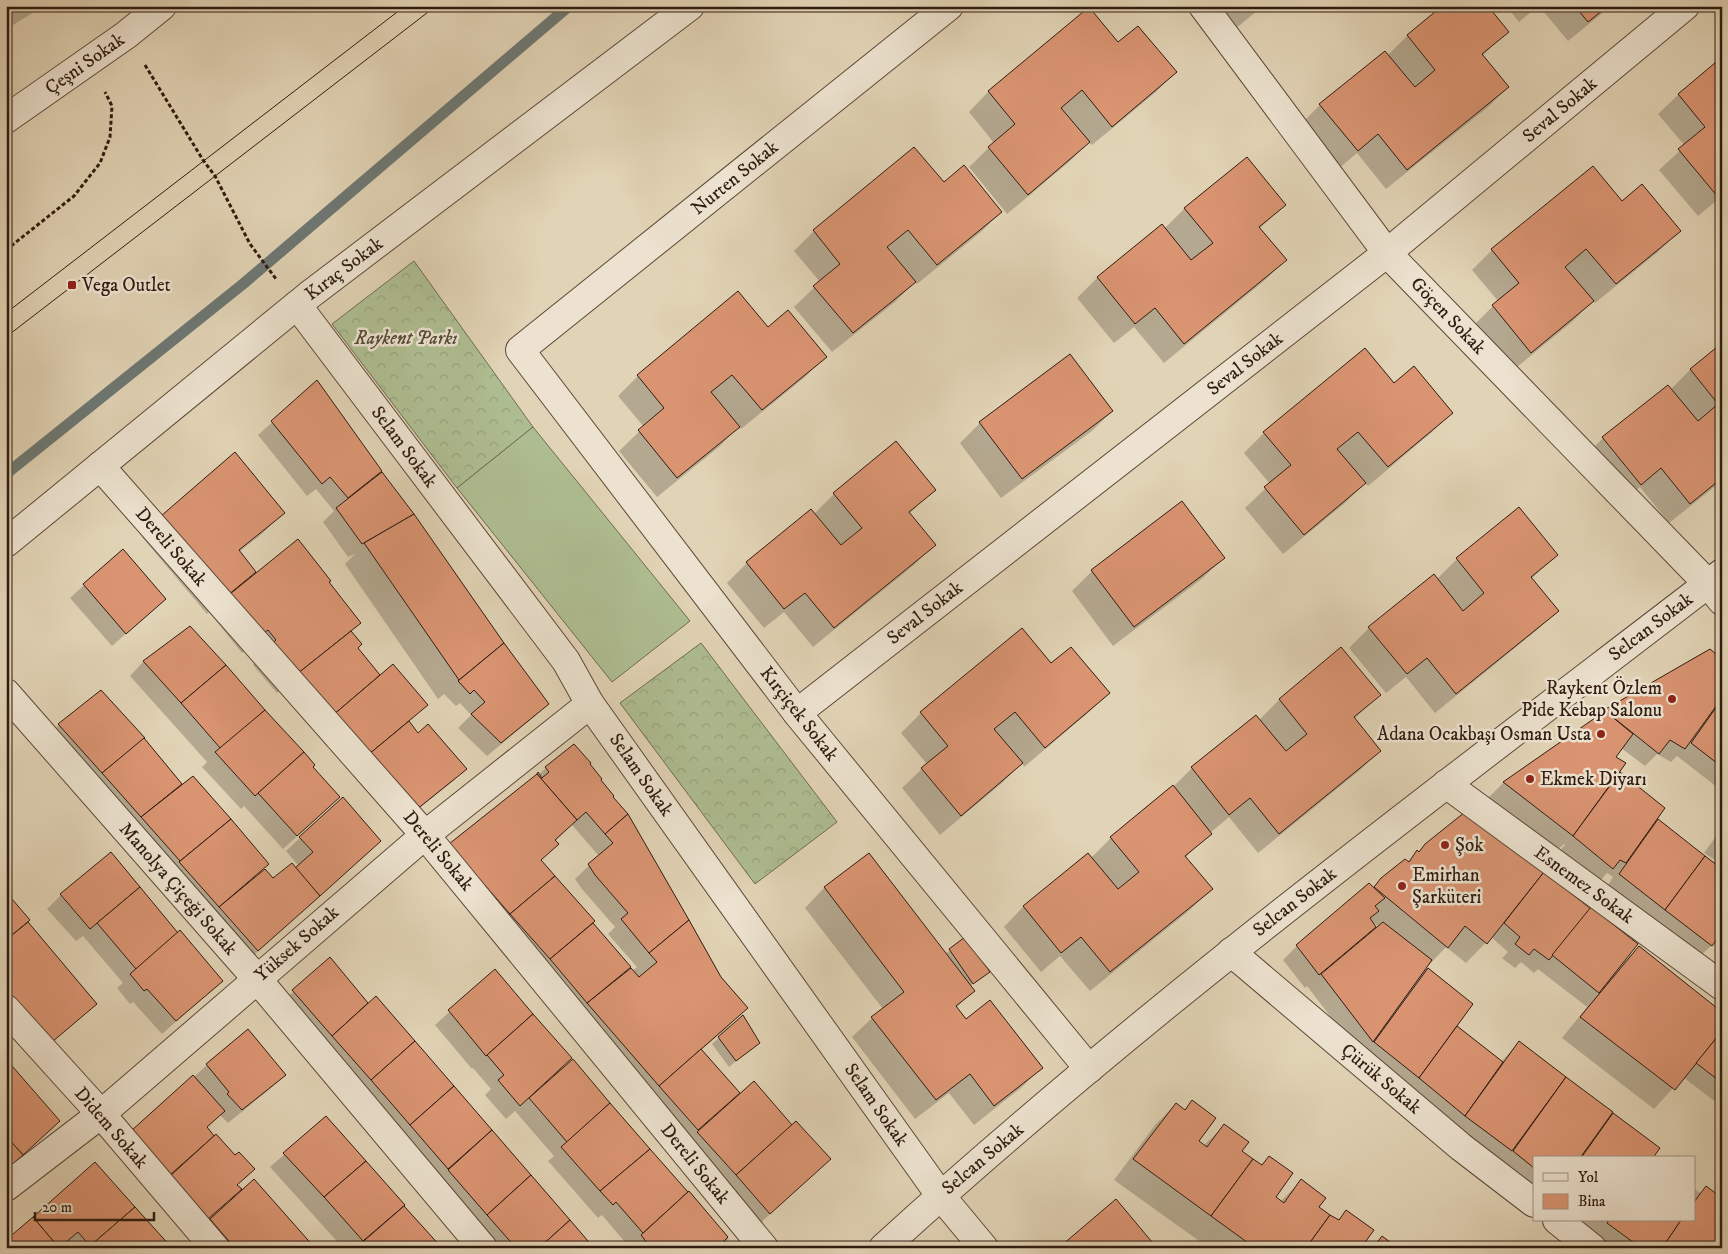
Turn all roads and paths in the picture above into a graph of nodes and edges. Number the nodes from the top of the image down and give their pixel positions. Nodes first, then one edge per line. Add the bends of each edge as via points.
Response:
1 (162, 6) edge
2 (690, 6) edge
3 (949, 6) edge
4 (1203, 6) edge
5 (1685, 6) edge
6 (126, 35) junction
7 (89, 60) junction
8 (6, 119) edge
9 (6, 250) edge
10 (1387, 253) junction
11 (274, 276) dead end
12 (296, 305) junction
13 (520, 350) joint
14 (100, 466) junction
15 (6, 543) edge
16 (1717, 586) edge
17 (6, 693) edge
18 (590, 704) junction
19 (797, 713) junction
20 (1446, 784) junction
21 (425, 835) junction
22 (1231, 952) junction
23 (257, 979) junction
24 (1722, 986) edge
25 (6, 1009) edge
26 (1089, 1070) junction
27 (101, 1114) junction
28 (6, 1187) edge
29 (940, 1195) junction
30 (1533, 1202) edge
31 (1559, 1222) edge
32 (214, 1248) edge
33 (483, 1248) edge
34 (764, 1248) edge
35 (882, 1248) edge
36 (984, 1248) edge
37 (1592, 1248) edge

1 - 6 street, Çeşni Sokak
2 - 12 street, Kıraç Sokak
3 - 13 street, Nurten Sokak
4 - 10 street, Göçen Sokak
5 - 10 street, Seval Sokak
6 - 7 street, Çeşni Sokak
6 - 11 path via 215,176 250,244
7 - 8 street, Çeşni Sokak
7 - 9 path via 112,106 110,137 100,163 74,196
10 - 16 street, Göçen Sokak
10 - 19 street, Seval Sokak
12 - 14 street, Kıraç Sokak
12 - 18 street, Selam Sokak via 566,661
13 - 19 street, Kırçiçek Sokak
14 - 15 street, Kıraç Sokak
14 - 21 street, Dereli Sokak
16 - 20 street, Selcan Sokak
17 - 23 street, Manolya Çiçeği Sokak
18 - 21 street, Yüksek Sokak
18 - 29 street, Selam Sokak
19 - 26 street, Kırçiçek Sokak
20 - 22 street, Selcan Sokak
20 - 24 street, Esnemez Sokak
21 - 23 street, Yüksek Sokak
21 - 34 street, Dereli Sokak
22 - 26 street, Selcan Sokak
22 - 30 street, Çürük Sokak via 1461,1147
23 - 27 street, Yüksek Sokak
23 - 33 street, Manolya Çiçeği Sokak
25 - 27 street, Didem Sokak
26 - 29 street, Selcan Sokak
27 - 28 street, Yüksek Sokak
27 - 32 street, Didem Sokak
29 - 35 street, Selcan Sokak
29 - 36 street, Selam Sokak
31 - 37 street

